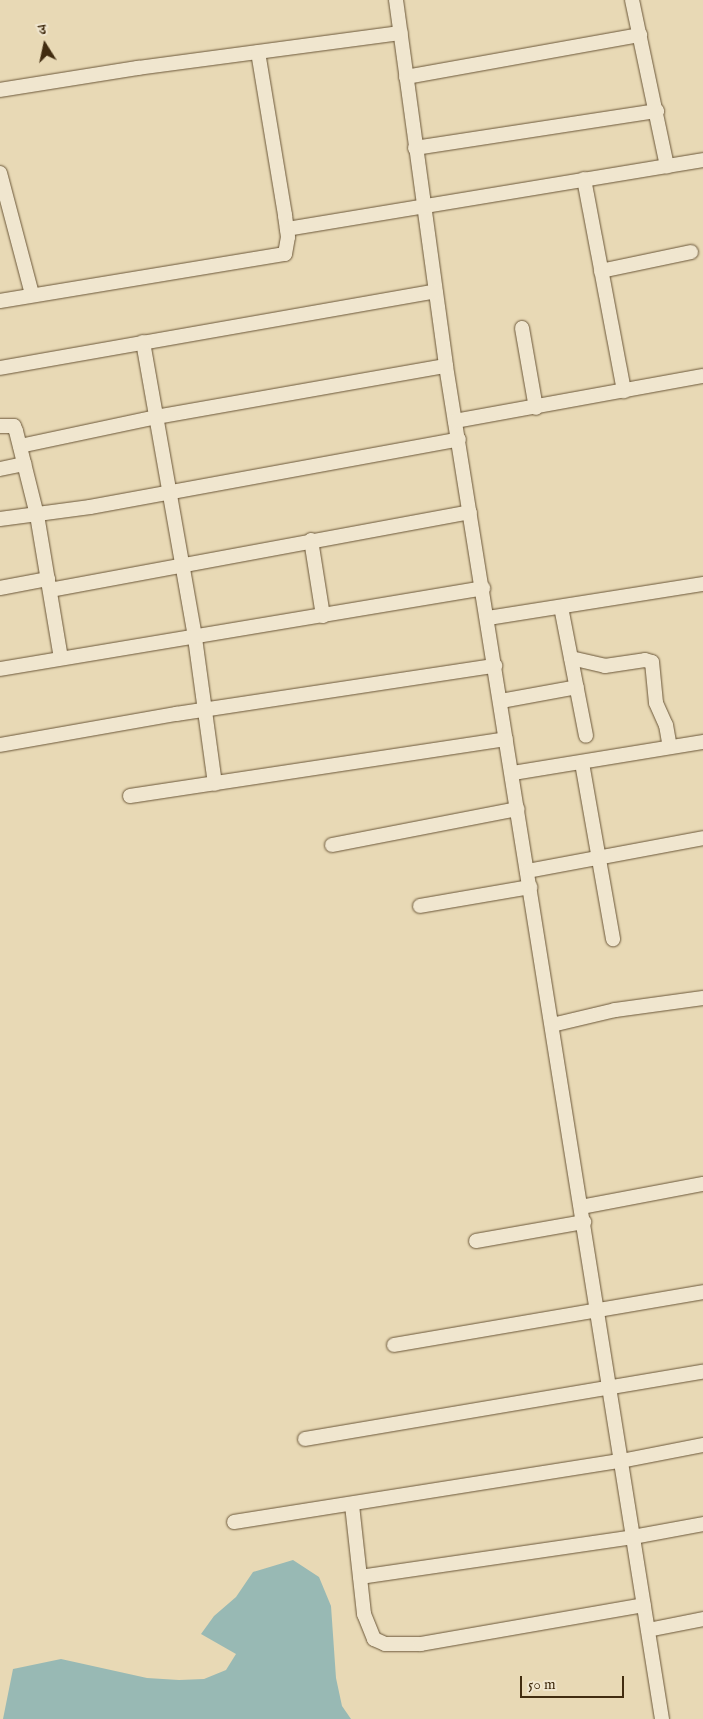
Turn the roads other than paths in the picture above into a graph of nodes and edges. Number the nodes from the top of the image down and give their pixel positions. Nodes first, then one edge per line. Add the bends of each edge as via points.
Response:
1 (398, 0) edge
2 (632, 0) edge
3 (401, 33) junction
4 (640, 35) junction
5 (258, 52) junction
6 (406, 77) junction
7 (0, 90) edge
8 (657, 111) junction
9 (415, 148) junction
10 (703, 160) edge
11 (666, 166) junction
12 (0, 173) edge
13 (584, 179) junction
14 (424, 206) junction
15 (287, 230) junction
16 (691, 252) dead end
17 (601, 271) junction
18 (435, 291) junction
19 (32, 294) junction
20 (0, 301) edge
21 (522, 328) dead end
22 (143, 342) junction
23 (446, 366) junction
24 (0, 368) edge
25 (703, 376) edge
26 (624, 391) junction
27 (536, 408) junction
28 (156, 417) junction
29 (455, 421) junction
30 (0, 426) edge
31 (459, 439) junction
32 (20, 446) junction
33 (24, 464) junction
34 (0, 469) edge
35 (171, 492) junction
36 (470, 512) junction
37 (36, 514) junction
38 (0, 519) edge
39 (311, 540) junction
40 (183, 565) junction
41 (703, 584) edge
42 (49, 585) junction
43 (0, 588) edge
44 (483, 588) junction
45 (561, 607) junction
46 (323, 616) junction
47 (488, 618) junction
48 (195, 638) junction
49 (61, 658) junction
50 (571, 658) junction
51 (495, 666) junction
52 (0, 669) edge
53 (577, 687) junction
54 (501, 700) junction
55 (206, 710) junction
56 (586, 736) dead end
57 (506, 739) junction
58 (703, 742) edge
59 (0, 746) edge
60 (670, 747) junction
61 (582, 763) junction
62 (513, 773) junction
63 (215, 784) junction
64 (130, 796) dead end
65 (518, 809) junction
66 (703, 838) edge
67 (332, 845) dead end
68 (597, 857) junction
69 (527, 871) junction
70 (530, 887) junction
71 (420, 906) dead end
72 (613, 939) dead end
73 (703, 998) edge
74 (552, 1025) junction
75 (703, 1184) edge
76 (581, 1207) junction
77 (584, 1222) junction
78 (476, 1241) dead end
79 (703, 1292) edge
80 (598, 1312) junction
81 (394, 1345) dead end
82 (703, 1372) edge
83 (610, 1389) junction
84 (305, 1439) dead end
85 (703, 1445) edge
86 (622, 1461) junction
87 (352, 1505) junction
88 (234, 1522) dead end
89 (703, 1524) edge
90 (633, 1537) junction
91 (360, 1577) junction
92 (644, 1605) junction
93 (703, 1619) edge
94 (648, 1630) junction
95 (662, 1719) edge

1 - 3 street
2 - 4 street
3 - 5 street
3 - 6 street
4 - 6 street
4 - 8 street
5 - 7 street
5 - 15 street
6 - 9 street
8 - 9 street
8 - 11 street
9 - 14 street
10 - 11 street
11 - 13 street
12 - 19 street
13 - 14 street
13 - 17 street
14 - 15 street
14 - 18 street
15 - 19 street via 287,248 279,257
16 - 17 street
17 - 26 street
18 - 22 street
18 - 23 street
19 - 20 street
21 - 27 street
22 - 24 street
22 - 28 street
23 - 28 street
23 - 29 street
25 - 26 street
26 - 27 street
27 - 29 street
28 - 32 street
28 - 35 street
29 - 31 street
30 - 32 street via 14,426
31 - 35 street
31 - 36 street
32 - 33 street
33 - 34 street
33 - 37 street
35 - 37 street
35 - 40 street
36 - 39 street
36 - 44 street
37 - 38 street
37 - 42 street
39 - 40 street
39 - 46 street
40 - 42 street
40 - 48 street
41 - 45 street
42 - 43 street
42 - 49 street
44 - 46 street
44 - 47 street
45 - 47 street
45 - 50 street
46 - 48 street
47 - 51 street
48 - 49 street
48 - 55 street
49 - 52 street
50 - 53 street
50 - 60 street via 605,666 645,660 652,662 656,703 666,725
51 - 54 street
51 - 55 street
53 - 54 street
53 - 56 street
54 - 57 street
55 - 59 street
55 - 63 street
57 - 62 street
57 - 63 street
58 - 60 street
60 - 61 street
61 - 62 street
61 - 68 street
62 - 65 street
63 - 64 street
65 - 67 street
65 - 69 street
66 - 68 street
68 - 69 street
68 - 72 street
69 - 70 street
70 - 71 street
70 - 74 street
73 - 74 street via 615,1010
74 - 76 street
75 - 76 street
76 - 77 street
77 - 78 street
77 - 80 street
79 - 80 street
80 - 81 street
80 - 83 street
82 - 83 street
83 - 84 street
83 - 86 street
85 - 86 street
86 - 87 street
86 - 90 street
87 - 88 street
87 - 91 street
89 - 90 street
90 - 91 street
90 - 92 street
91 - 92 street via 368,1629 374,1639 392,1645 421,1644
92 - 94 street
93 - 94 street
94 - 95 street

